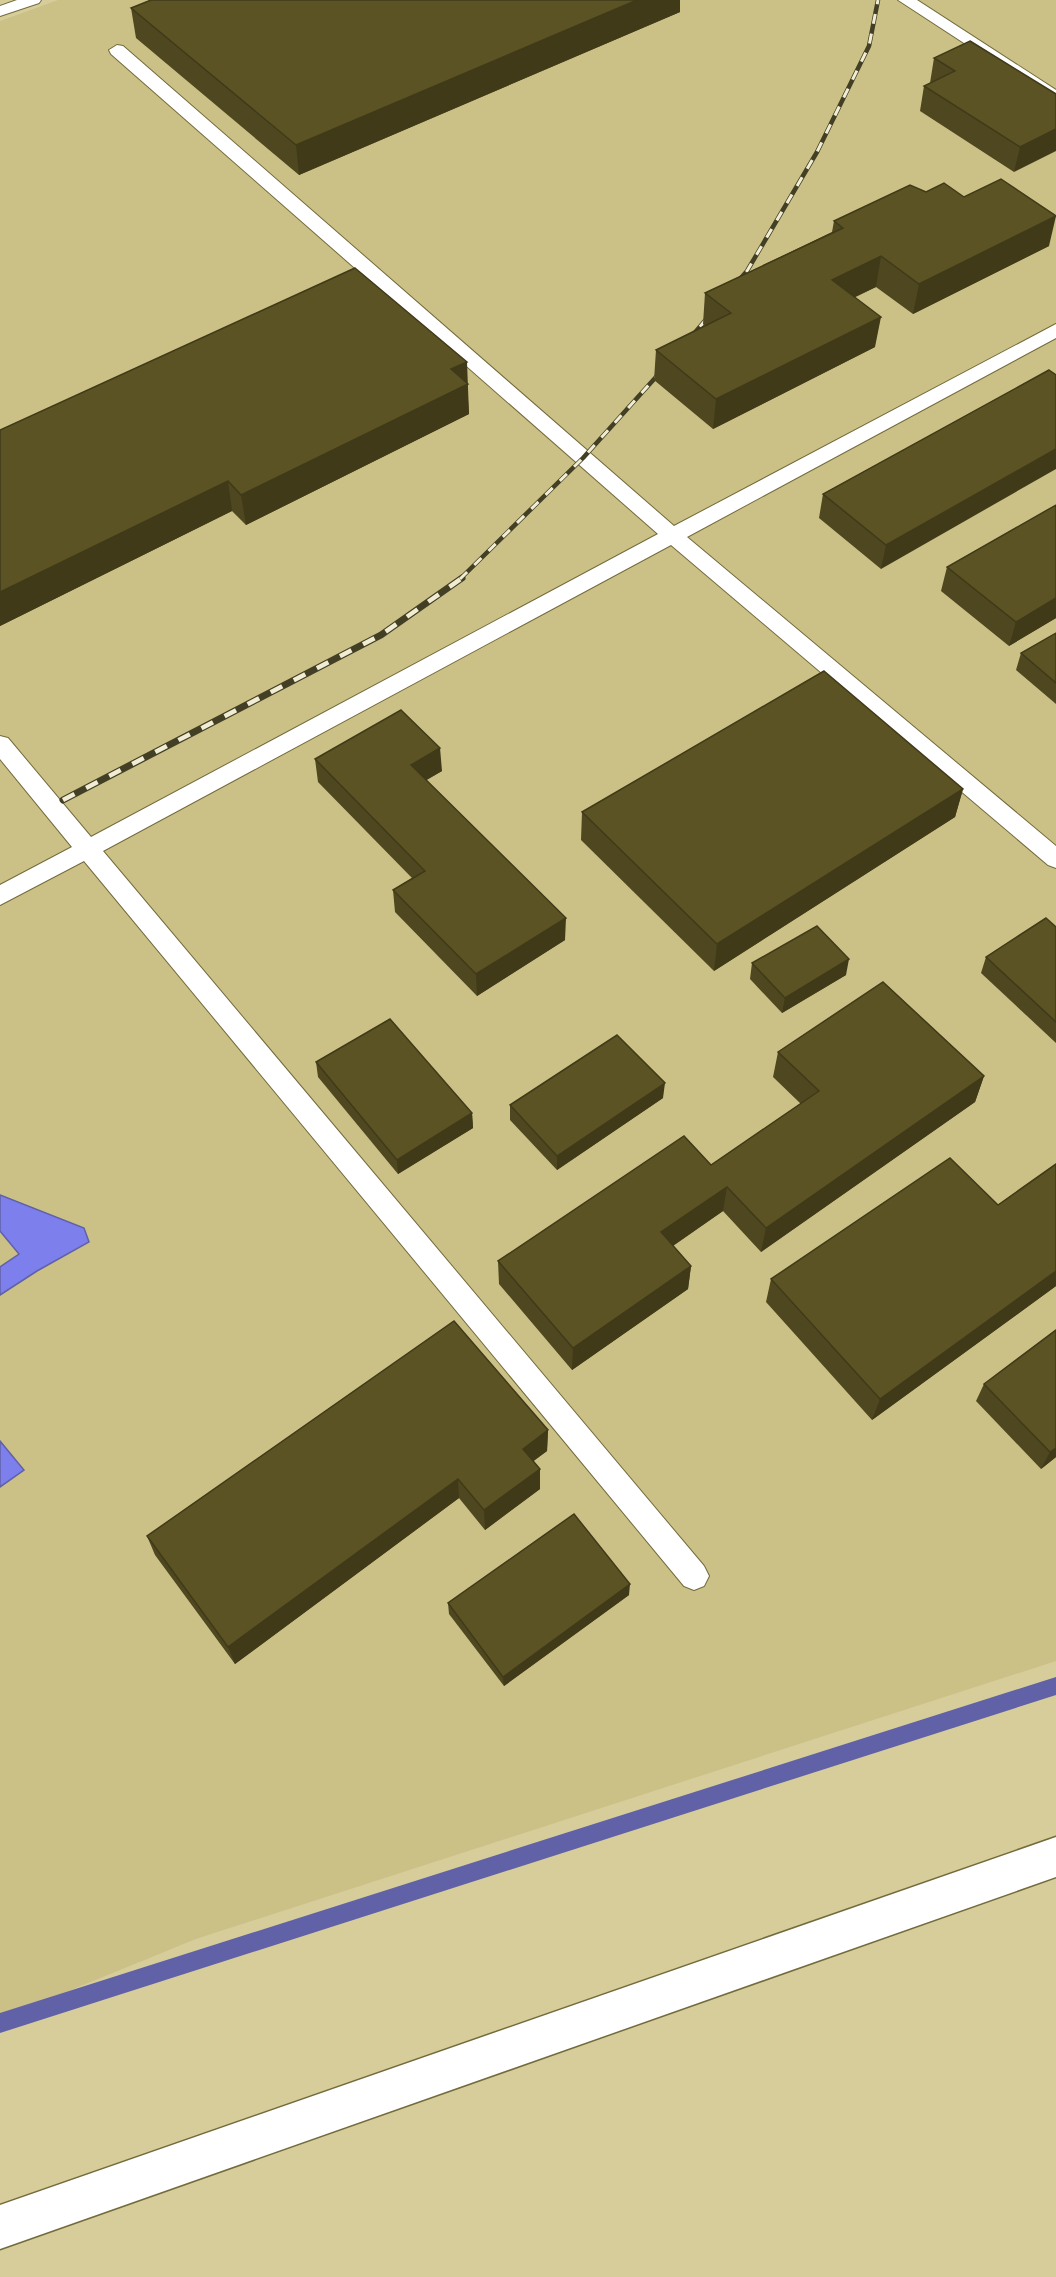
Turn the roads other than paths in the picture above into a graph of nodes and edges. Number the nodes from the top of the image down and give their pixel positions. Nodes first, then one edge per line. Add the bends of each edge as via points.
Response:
1 (33, 0) edge
2 (906, 0) edge
3 (0, 11) edge
4 (117, 50) dead end
5 (1056, 98) edge
6 (1056, 330) edge
7 (674, 537) junction
8 (0, 744) edge
9 (89, 849) junction
10 (1056, 859) edge
11 (0, 896) edge
12 (694, 1576) dead end
13 (1056, 1857) edge
14 (0, 2227) edge

1 - 3 lane
2 - 5 lane
4 - 7 lane
6 - 7 lane
7 - 9 lane
7 - 10 lane
8 - 9 lane
9 - 11 lane
9 - 12 lane
13 - 14 street

